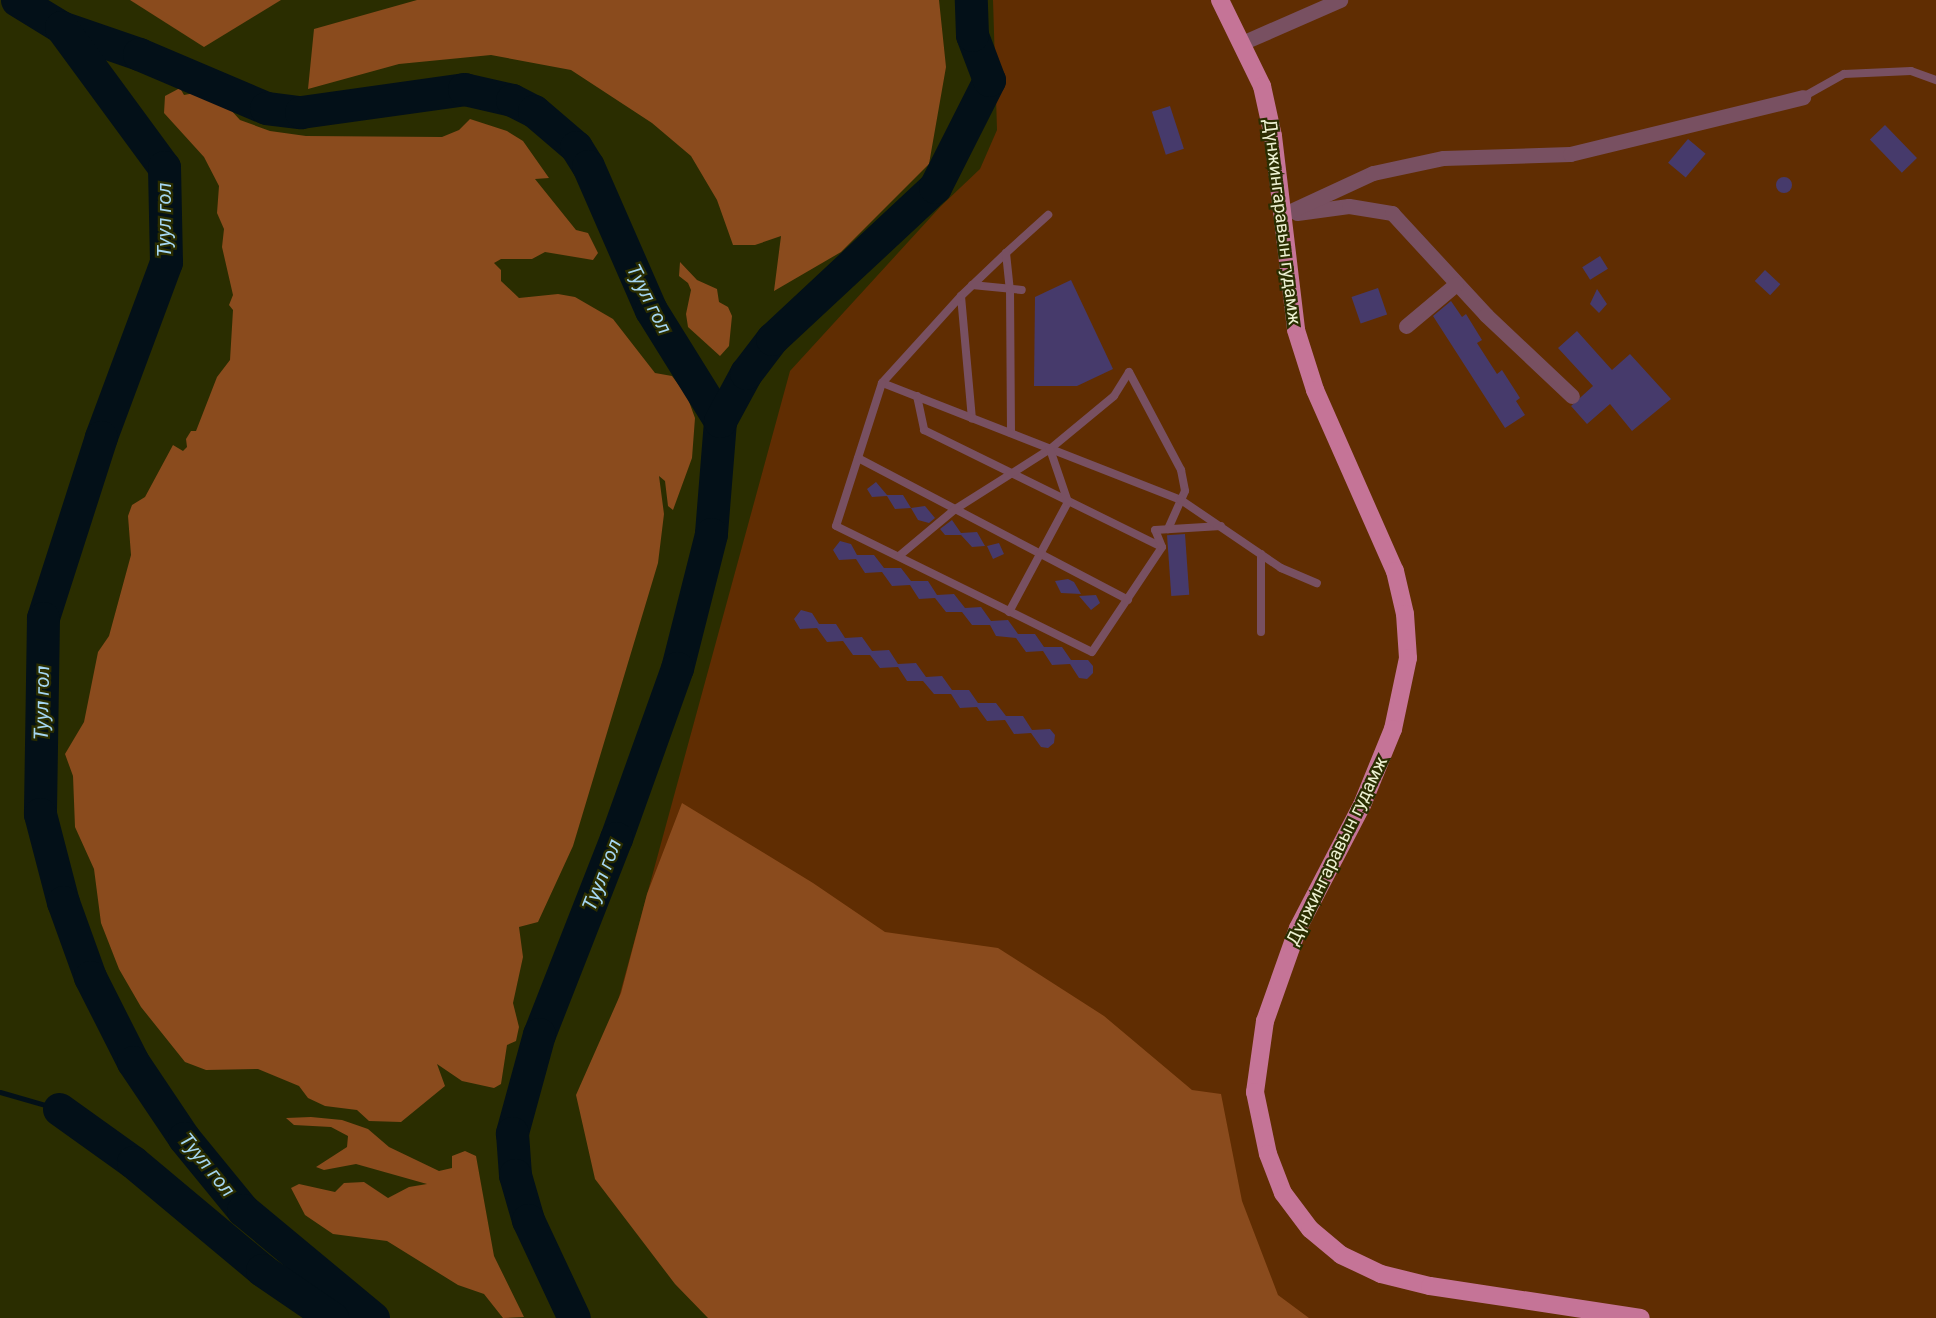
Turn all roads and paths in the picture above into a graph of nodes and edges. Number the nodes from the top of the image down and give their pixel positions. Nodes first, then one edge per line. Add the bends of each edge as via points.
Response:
1 (1220, 0) edge
2 (1340, 0) edge
3 (1244, 42) junction
4 (1936, 80) edge
5 (1803, 97) joint
6 (1048, 215) dead end
7 (1282, 215) junction
8 (1006, 254) junction
9 (1456, 284) junction
10 (972, 285) junction
11 (1010, 289) junction
12 (1022, 290) dead end
13 (961, 296) junction
14 (1406, 326) dead end
15 (882, 383) junction
16 (917, 396) junction
17 (1572, 396) dead end
18 (972, 419) junction
19 (1011, 433) junction
20 (1050, 449) junction
21 (858, 458) junction
22 (1009, 473) junction
23 (1181, 500) junction
24 (1068, 502) junction
25 (954, 510) junction
26 (1221, 526) junction
27 (1168, 529) junction
28 (1162, 547) junction
29 (1261, 554) junction
30 (899, 556) junction
31 (1042, 556) junction
32 (1317, 583) dead end
33 (1128, 600) junction
34 (1009, 612) junction
35 (1261, 632) dead end
36 (1641, 1318) edge

1 - 3 main road, Дүнжингаравын гудамж
2 - 3 street
3 - 7 main road, Дүнжингаравын гудамж via 1262,86 1273,136
4 - 5 lane via 1911,71 1844,74
5 - 7 street via 1570,154 1443,158 1373,173
6 - 8 lane
7 - 9 street via 1349,206 1392,213
7 - 36 main road, Дүнжингаравын гудамж via 1296,330 1319,400 1395,571 1405,614 1408,658 1393,729 1362,805 1298,928 1265,1021 1255,1092 1268,1154 1283,1193 1310,1229 1341,1255 1382,1274 1430,1286
8 - 10 lane
8 - 11 lane
9 - 14 street
9 - 17 street
10 - 11 lane
10 - 13 lane
11 - 12 lane
11 - 19 lane
13 - 15 lane
13 - 18 lane
15 - 16 lane
15 - 21 lane
16 - 18 lane
16 - 22 lane via 924,430
18 - 19 lane
19 - 20 lane
20 - 22 lane
20 - 23 lane
20 - 23 lane via 1114,396 1129,372 1180,470 1185,491
20 - 24 lane
21 - 25 lane
21 - 30 lane via 836,526
22 - 24 lane
22 - 25 lane
23 - 26 lane
23 - 27 lane
24 - 28 lane
24 - 31 lane
25 - 30 lane
25 - 31 lane
26 - 27 lane
26 - 29 lane
27 - 28 lane via 1155,530
28 - 33 lane
29 - 32 lane via 1281,568
29 - 35 lane
30 - 34 lane
31 - 33 lane
31 - 34 lane
33 - 34 lane via 1092,652

